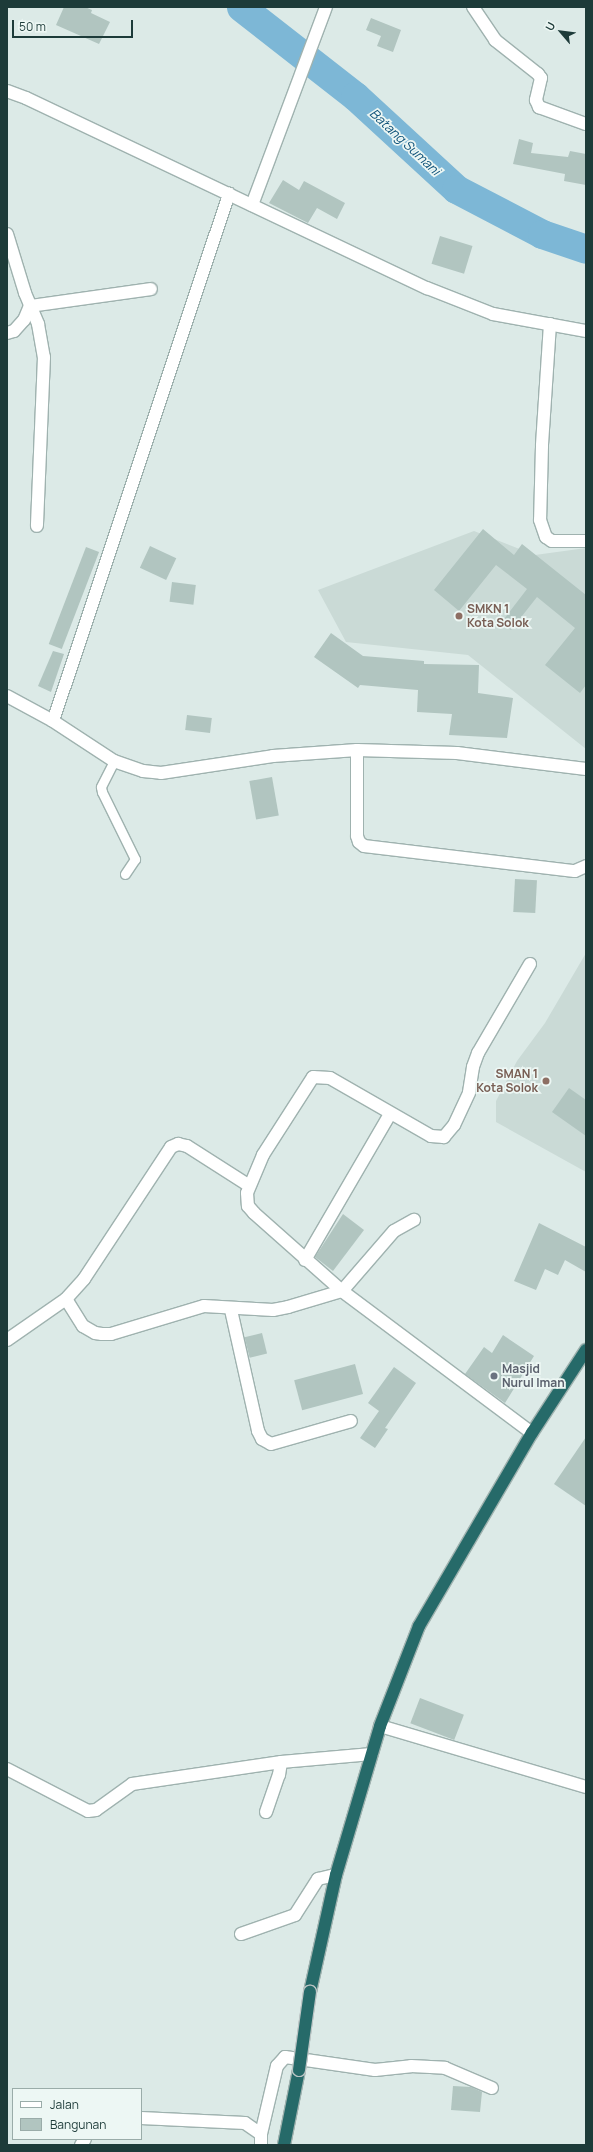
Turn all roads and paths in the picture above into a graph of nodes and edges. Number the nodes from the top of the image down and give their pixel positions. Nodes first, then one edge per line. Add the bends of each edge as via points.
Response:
1 (326, 7) edge
2 (473, 7) edge
3 (7, 92) edge
4 (586, 124) edge
5 (229, 194) junction
6 (252, 205) junction
7 (7, 234) edge
8 (152, 289) dead end
9 (30, 306) junction
10 (550, 324) junction
11 (586, 331) edge
12 (7, 333) edge
13 (36, 526) dead end
14 (586, 541) edge
15 (7, 696) edge
16 (53, 721) junction
17 (357, 750) junction
18 (114, 761) junction
19 (586, 769) edge
20 (586, 866) edge
21 (125, 874) dead end
22 (530, 964) dead end
23 (390, 1114) junction
24 (248, 1185) junction
25 (414, 1220) dead end
26 (305, 1260) junction
27 (342, 1291) junction
28 (66, 1299) junction
29 (231, 1310) junction
30 (7, 1340) edge
31 (586, 1350) edge
32 (351, 1420) dead end
33 (532, 1434) junction
34 (380, 1726) junction
35 (372, 1754) junction
36 (281, 1762) junction
37 (7, 1769) edge
38 (586, 1787) edge
39 (266, 1812) dead end
40 (336, 1876) junction
41 (241, 1934) dead end
42 (492, 2088) dead end
43 (142, 2118) edge
44 (261, 2140) edge
45 (284, 2145) edge

1 - 6 street
2 - 4 street via 495,40 541,78 536,100 539,107
3 - 5 street via 26,98
5 - 6 street
5 - 16 street
6 - 10 street via 427,288 493,314
7 - 9 street
8 - 9 street
9 - 12 street via 24,320 14,331
9 - 13 street via 38,324 44,357
10 - 11 street
10 - 14 street via 540,520 546,537 552,541
15 - 16 street
16 - 18 street
17 - 18 street via 273,756 161,773 144,771
17 - 19 street via 457,753
17 - 20 street via 357,836 364,846 575,871
18 - 21 lane via 101,787 104,799 135,860
22 - 23 street via 478,1053 469,1093 454,1125 444,1137 431,1136
23 - 24 street via 330,1078 313,1077 263,1155
23 - 26 street
24 - 26 street via 248,1206
24 - 28 street via 187,1146 178,1144 171,1147 90,1271
25 - 27 street via 394,1231
26 - 27 street
27 - 29 street via 277,1310
27 - 33 street
28 - 29 street via 83,1326 102,1334 111,1334 196,1308 210,1306
28 - 30 street
29 - 32 street via 258,1431 262,1439 271,1444
31 - 33 highway
33 - 34 highway via 419,1626
34 - 35 highway
34 - 38 street
35 - 36 street
35 - 40 highway
36 - 37 street via 132,1784 96,1810 88,1811
36 - 39 street
40 - 41 street via 318,1879 295,1915
40 - 45 highway, bridge via 310,1992 299,2070
42 - 44 street via 445,2068 411,2066 375,2070 286,2057 276,2066
43 - 44 street via 245,2123

